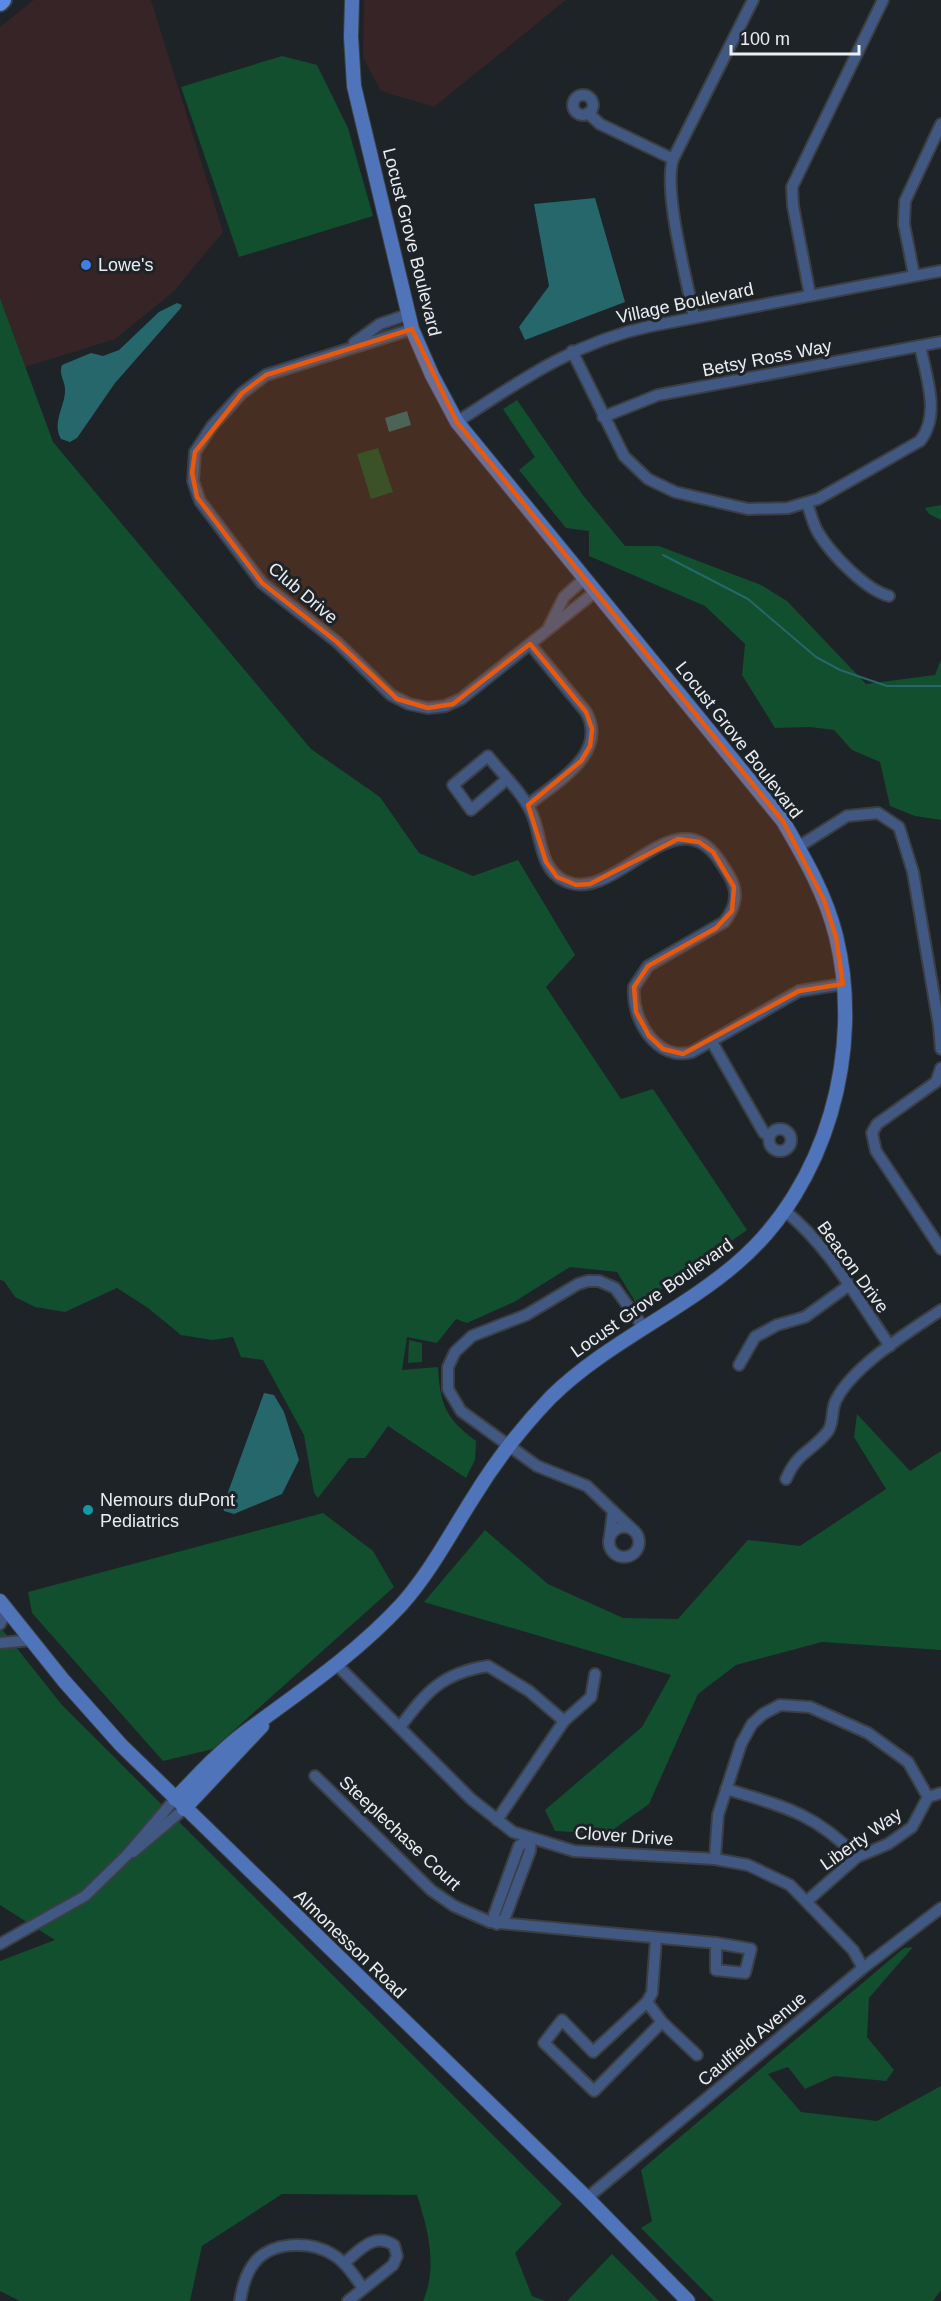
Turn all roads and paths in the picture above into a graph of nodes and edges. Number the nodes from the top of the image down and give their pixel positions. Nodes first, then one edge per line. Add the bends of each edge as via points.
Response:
1 (352, 0) edge
2 (753, 0) edge
3 (883, 0) edge
4 (588, 113) dead end
5 (941, 124) edge
6 (936, 147) edge
7 (673, 159) junction
8 (941, 271) edge
9 (914, 275) junction
10 (810, 295) junction
11 (409, 314) junction
12 (694, 317) junction
13 (412, 328) junction
14 (941, 342) edge
15 (920, 346) junction
16 (348, 348) junction
17 (572, 351) junction
18 (603, 417) junction
19 (457, 422) junction
20 (807, 503) junction
21 (584, 579) junction
22 (595, 592) junction
23 (889, 596) dead end
24 (549, 627) junction
25 (530, 644) junction
26 (506, 780) junction
27 (528, 805) junction
28 (798, 846) junction
29 (843, 984) junction
30 (712, 1042) junction
31 (941, 1049) edge
32 (941, 1068) edge
33 (939, 1085) edge
34 (769, 1136) dead end
35 (785, 1211) junction
36 (941, 1249) edge
37 (848, 1286) junction
38 (941, 1310) edge
39 (644, 1328) junction
40 (890, 1346) junction
41 (739, 1365) dead end
42 (508, 1447) junction
43 (786, 1479) dead end
44 (613, 1511) junction
45 (632, 1529) junction
46 (610, 1536) junction
47 (4, 1606) edge
48 (0, 1624) edge
49 (31, 1640) junction
50 (0, 1643) edge
51 (336, 1664) junction
52 (595, 1674) dead end
53 (564, 1721) junction
54 (400, 1727) junction
55 (315, 1776) dead end
56 (726, 1789) junction
57 (941, 1793) edge
58 (928, 1797) junction
59 (180, 1804) junction
60 (497, 1820) junction
61 (531, 1838) junction
62 (857, 1857) junction
63 (715, 1858) junction
64 (807, 1901) junction
65 (941, 1908) edge
66 (497, 1924) junction
67 (656, 1939) junction
68 (716, 1943) dead end
69 (0, 1944) edge
70 (863, 1968) junction
71 (647, 2002) junction
72 (662, 2022) junction
73 (697, 2055) dead end
74 (586, 2198) junction
75 (344, 2263) junction
76 (363, 2288) junction
77 (240, 2301) edge
78 (348, 2301) edge
79 (688, 2301) edge

1 - 11 street, Locust Grove Boulevard via 354,86
2 - 7 street
3 - 10 street via 792,187
4 - 7 street via 600,123
5 - 6 street
6 - 9 street via 910,184 904,204
7 - 12 street via 671,192
8 - 9 street, Village Boulevard
9 - 10 street, Village Boulevard
10 - 12 street, Village Boulevard
11 - 13 street, Locust Grove Boulevard
11 - 16 street via 380,324
12 - 17 street, Village Boulevard via 625,332
13 - 16 street, Club Drive
13 - 19 street, Locust Grove Boulevard
14 - 15 street, Betsy Ross Way
15 - 18 street, Betsy Ross Way via 658,396
15 - 20 street via 932,412 923,437
16 - 25 street, Club Drive via 267,375 242,393 195,452 193,481 200,501 262,583 337,642 382,687 403,702 428,708 453,704
17 - 18 street
17 - 19 street, Village Boulevard
18 - 20 street via 624,456 648,479 666,488 748,509 777,510
19 - 21 street, Locust Grove Boulevard
20 - 23 street via 824,541 867,586
21 - 22 street, Locust Grove Boulevard
21 - 24 street via 564,597
22 - 24 street, Club Drive
22 - 28 street, Locust Grove Boulevard via 783,821
24 - 25 street, Club Drive
25 - 27 street via 586,712 592,734 581,762
26 - 26 street via 488,756 453,785 471,810
26 - 27 street
27 - 30 street via 549,868 572,884 599,881 678,839 702,843 716,856 734,887 735,899 728,917 716,928 648,966 637,979 633,994 636,1011 649,1036 663,1049 683,1054
28 - 29 street, Locust Grove Boulevard via 836,937
28 - 31 street via 847,816 878,813 899,827 913,872
29 - 30 street via 799,992
29 - 35 street, Locust Grove Boulevard via 844,1030 833,1108 821,1141
30 - 34 street
32 - 33 street
33 - 36 street via 877,1124 872,1133 876,1151
35 - 37 street, Beacon Drive via 805,1227
35 - 39 street, Locust Grove Boulevard via 728,1271
37 - 40 street, Beacon Drive
37 - 41 street via 805,1317 755,1337
38 - 40 street
39 - 42 street, Locust Grove Boulevard via 578,1373
39 - 42 street via 615,1288 588,1281 526,1315 465,1341 448,1368 450,1394 461,1412
40 - 43 street via 852,1379 835,1401 829,1430 794,1461
42 - 44 street via 537,1466 583,1483
42 - 51 street, Locust Grove Boulevard via 422,1579 379,1627
44 - 45 street
44 - 46 street
45 - 46 street via 621,1527
45 - 46 street via 639,1546 629,1557 614,1554 609,1546
47 - 48 street
47 - 49 street, Almonesson Road
49 - 50 street
49 - 59 street, Almonesson Road via 122,1745
51 - 54 street, Clover Drive
51 - 59 street, Locust Grove Boulevard via 228,1746
52 - 53 street via 591,1697
53 - 54 street via 529,1691 488,1666 462,1670 446,1678 420,1700
53 - 60 street
54 - 60 street, Clover Drive
55 - 66 street, Steeplechase Court via 431,1890 454,1906
56 - 58 street via 752,1724 780,1705 810,1707 868,1733 908,1762
56 - 62 street via 794,1810 835,1834
56 - 63 street via 718,1815
57 - 58 street
58 - 62 street, Liberty Way via 912,1827 888,1844
59 - 69 street via 79,1901
59 - 74 street, Almonesson Road
60 - 61 street, Clover Drive via 513,1832
61 - 63 street, Clover Drive via 574,1851
61 - 66 street via 519,1845 494,1915
62 - 64 street, Liberty Way
63 - 64 street, Clover Drive via 770,1874
64 - 70 street, Clover Drive via 853,1950
65 - 70 street, Caulfield Avenue
66 - 67 street, Steeplechase Court
67 - 68 street, Steeplechase Court
67 - 71 street via 652,1993
70 - 74 street, Caulfield Avenue
71 - 72 street
71 - 72 street via 593,2052 562,2020 544,2043 594,2091
72 - 73 street
74 - 79 street, Almonesson Road
75 - 76 street
75 - 76 street via 375,2239 386,2239 394,2245 397,2256 393,2265
75 - 77 street via 320,2248 295,2244 272,2250 253,2264
76 - 78 street

